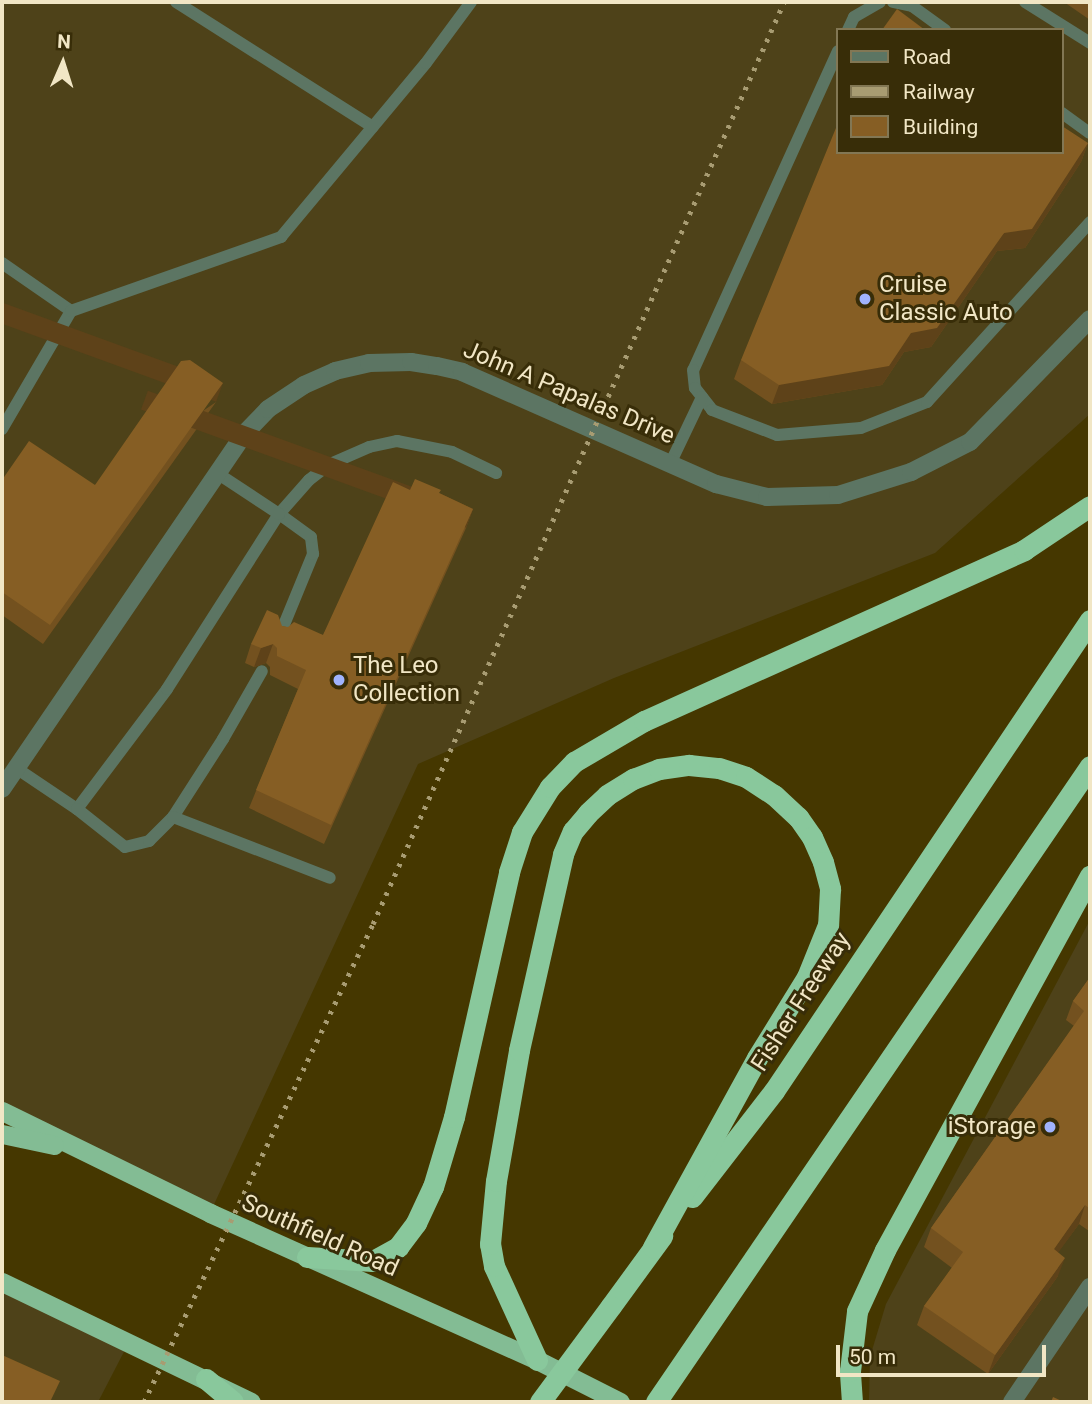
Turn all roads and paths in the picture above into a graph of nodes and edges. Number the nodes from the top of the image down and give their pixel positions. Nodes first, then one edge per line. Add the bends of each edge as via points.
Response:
1 (176, 2) edge
2 (471, 2) edge
3 (880, 2) edge
4 (893, 2) edge
5 (1025, 2) edge
6 (849, 28) edge
7 (942, 28) edge
8 (1090, 43) edge
9 (836, 55) edge
10 (1064, 114) edge
11 (373, 127) junction
12 (1090, 133) edge
13 (1090, 222) edge
14 (2, 262) edge
15 (71, 311) junction
16 (1090, 319) edge
17 (702, 397) junction
18 (2, 429) edge
19 (671, 463) junction
20 (217, 473) junction
21 (496, 473) dead end
22 (1090, 506) edge
23 (279, 514) junction
24 (1090, 620) edge
25 (279, 637) edge
26 (262, 671) edge
27 (1090, 766) edge
28 (16, 768) junction
29 (2, 789) edge
30 (77, 809) junction
31 (173, 817) junction
32 (1090, 875) edge
33 (330, 878) dead end
34 (2, 1111) edge
35 (2, 1134) edge
36 (82, 1151) junction
37 (653, 1247) junction
38 (307, 1257) junction
39 (2, 1282) edge
40 (1090, 1287) edge
41 (537, 1360) junction
42 (206, 1379) junction
43 (233, 1402) edge
44 (251, 1402) edge
45 (540, 1402) edge
46 (621, 1402) edge
47 (656, 1402) edge
48 (852, 1402) edge
49 (1012, 1402) edge

1 - 11 lane
2 - 11 lane
3 - 6 lane via 854,18
4 - 7 lane via 912,6
5 - 8 lane
9 - 17 lane via 693,370 695,388
10 - 12 lane
11 - 15 lane via 281,237
13 - 17 lane via 928,402 861,428 777,435 712,410
14 - 15 lane
15 - 18 lane
16 - 19 street, John A Papalas Drive via 970,442 911,472 838,495 768,496 716,484
17 - 19 lane
19 - 20 street, John A Papalas Drive via 462,372 411,362 369,363 304,385 268,409
20 - 23 lane
20 - 28 street, John A Papalas Drive
21 - 23 lane via 452,452 397,441 369,447 328,465
22 - 38 highway via 1014,555 644,721 574,762 522,832 454,1117 433,1186 416,1223 398,1247 373,1261
23 - 25 lane via 311,537 313,554
23 - 30 lane via 167,689
24 - 37 highway, Fisher Freeway via 774,1091
26 - 31 lane
27 - 47 highway
28 - 29 street, John A Papalas Drive
28 - 30 lane
30 - 31 lane via 125,847 149,841
31 - 33 lane
32 - 48 highway via 885,1250 857,1311 849,1371
34 - 36 highway, Southfield Road
35 - 36 highway
36 - 38 highway, Southfield Road
37 - 41 highway via 757,1058 807,978 829,916 830,889 823,862 798,817 746,777 719,768 679,766 633,779 588,813 563,854 519,1050 490,1244 494,1266
37 - 45 highway, Fisher Freeway, bridge
38 - 41 highway, Southfield Road
39 - 42 highway
40 - 49 street
41 - 46 highway, Southfield Road
42 - 43 highway
42 - 44 highway

